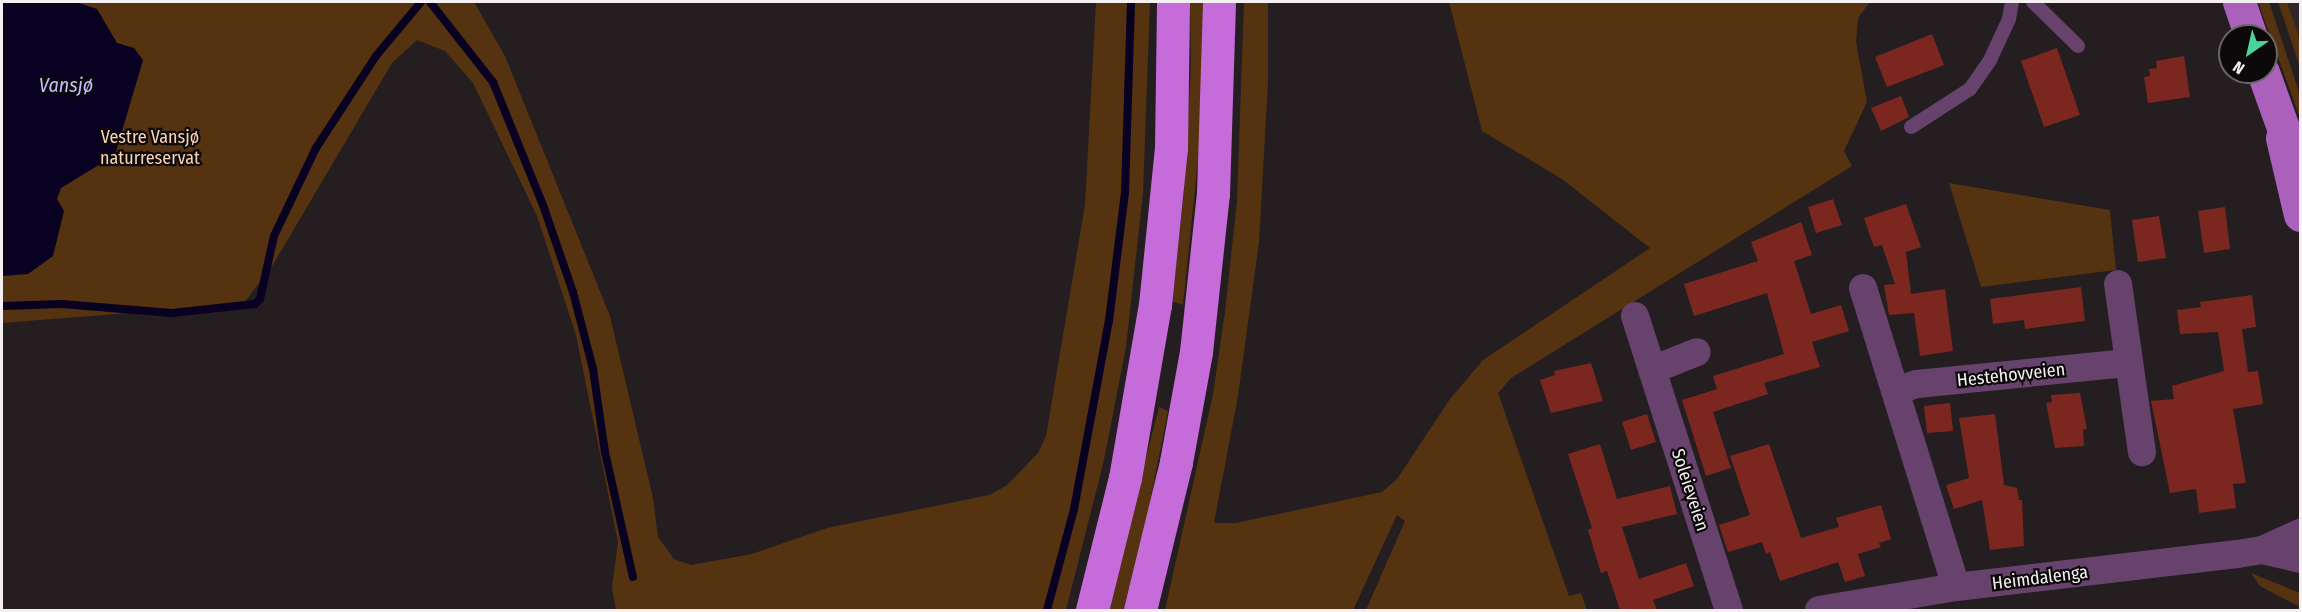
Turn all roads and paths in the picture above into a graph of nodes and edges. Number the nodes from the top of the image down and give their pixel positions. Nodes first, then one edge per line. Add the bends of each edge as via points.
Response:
1 (1173, 2) edge
2 (1219, 2) edge
3 (2012, 2) edge
4 (2033, 2) edge
5 (2239, 2) edge
6 (2247, 24) edge
7 (2078, 46) dead end
8 (2267, 84) edge
9 (1911, 127) dead end
10 (2283, 128) junction
11 (2301, 160) edge
12 (2301, 215) edge
13 (2118, 284) dead end
14 (1863, 288) dead end
15 (1635, 316) dead end
16 (1697, 352) dead end
17 (2127, 363) junction
18 (1652, 370) junction
19 (1895, 391) junction
20 (2142, 452) dead end
21 (2301, 533) edge
22 (2262, 550) junction
23 (2301, 559) edge
24 (1956, 587) junction
25 (1092, 610) edge
26 (1140, 610) edge
27 (1729, 610) edge
28 (1819, 610) edge

1 - 25 highway via 1171,148 1155,305 1125,478
2 - 26 highway via 1213,194 1196,352 1176,462
3 - 9 lane via 2009,19 1990,60 1970,89
4 - 7 lane
5 - 6 main road
8 - 10 main road
10 - 11 main road
10 - 12 main road via 2282,149
13 - 17 street
14 - 19 street
15 - 18 street, Soleieveien
16 - 18 street
17 - 19 street, Hestehovveien via 1917,384
17 - 20 street
18 - 27 street, Soleieveien
19 - 24 street
21 - 22 street, Heimdalenga
22 - 23 street, Heimdalenga
22 - 24 street, Heimdalenga
24 - 28 street, Heimdalenga

